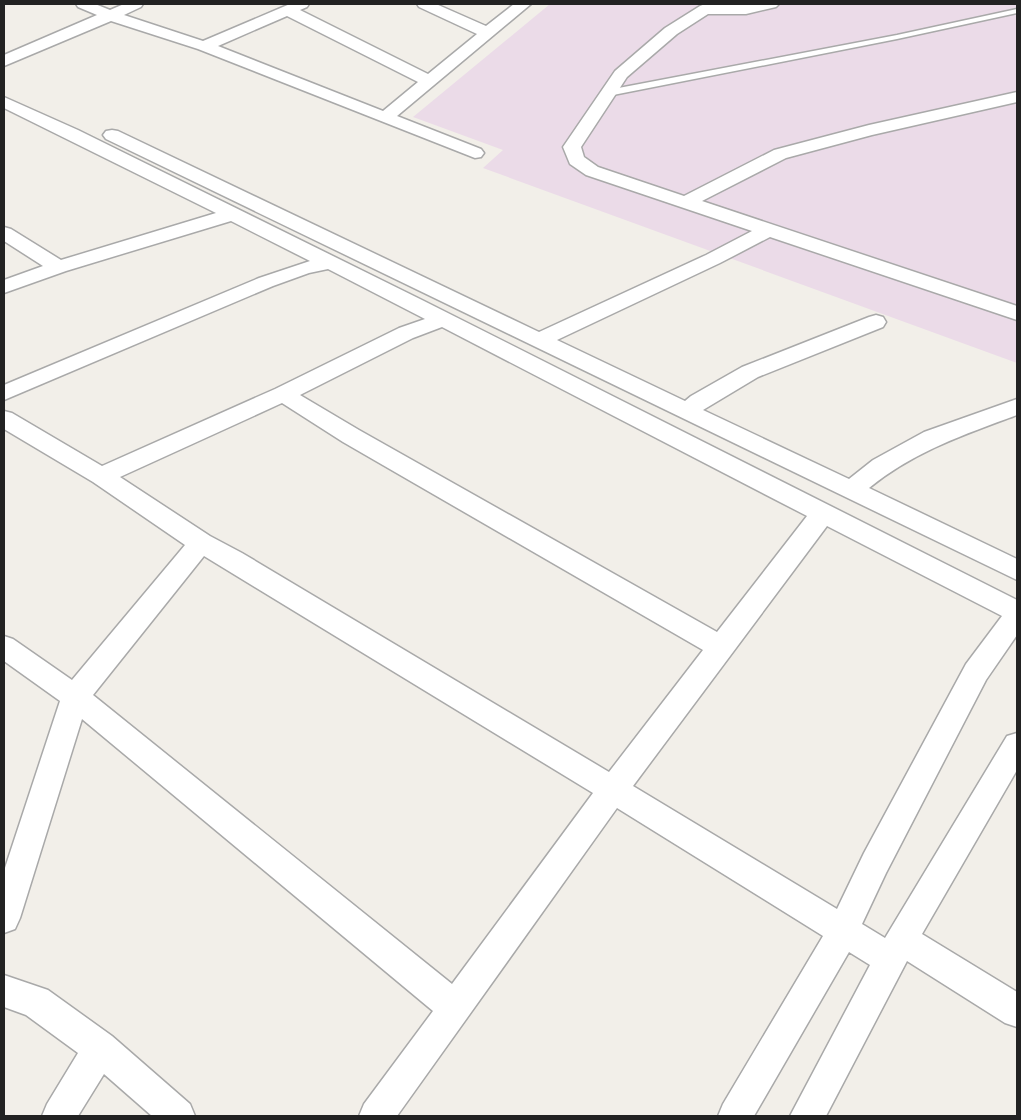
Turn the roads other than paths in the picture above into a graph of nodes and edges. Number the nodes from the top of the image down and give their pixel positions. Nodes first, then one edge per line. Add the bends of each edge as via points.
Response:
1 (83, 4) edge
2 (136, 4) edge
3 (424, 4) edge
4 (524, 4) edge
5 (771, 4) edge
6 (704, 6) edge
7 (294, 7) edge
8 (1017, 11) edge
9 (109, 15) junction
10 (488, 33) junction
11 (204, 46) junction
12 (4, 61) edge
13 (429, 81) junction
14 (4, 84) edge
15 (608, 93) junction
16 (1017, 97) edge
17 (4, 102) edge
18 (384, 118) junction
19 (475, 154) dead end
20 (686, 202) junction
21 (232, 214) junction
22 (769, 230) junction
23 (4, 233) edge
24 (329, 263) junction
25 (59, 267) junction
26 (4, 287) edge
27 (1017, 313) edge
28 (442, 320) junction
29 (876, 322) dead end
30 (538, 340) junction
31 (4, 393) edge
32 (282, 394) junction
33 (1017, 407) edge
34 (687, 412) junction
35 (4, 419) edge
36 (101, 476) junction
37 (852, 490) junction
38 (823, 513) junction
39 (201, 543) junction
40 (1017, 570) edge
41 (1017, 613) edge
42 (4, 647) edge
43 (722, 648) junction
44 (75, 697) junction
45 (1017, 745) edge
46 (613, 790) junction
47 (4, 918) edge
48 (843, 930) junction
49 (895, 949) junction
50 (4, 991) edge
51 (454, 1007) junction
52 (1017, 1011) edge
53 (100, 1048) junction
54 (59, 1116) edge
55 (178, 1116) edge
56 (376, 1116) edge
57 (735, 1116) edge
58 (807, 1116) edge

1 - 9 street
2 - 9 street
3 - 10 street
4 - 10 street
5 - 6 street via 746,9
6 - 15 street via 621,74
7 - 11 street
7 - 13 street
8 - 15 lane
9 - 11 street
9 - 12 street
10 - 13 street
11 - 18 street
13 - 18 street
14 - 30 street
15 - 20 street via 572,147 576,160 592,171
16 - 20 street via 869,130 780,154
17 - 21 street
18 - 19 street
20 - 22 street
21 - 24 street
21 - 25 street
22 - 27 street
22 - 30 street via 713,260
23 - 25 street
24 - 28 street
24 - 31 street via 266,282
25 - 26 street
28 - 32 street via 379,345
28 - 38 street
29 - 34 street via 750,372 698,401
30 - 34 street
32 - 36 street
32 - 43 street
33 - 37 street via 923,442 881,466
34 - 37 street
35 - 36 street
36 - 39 street
37 - 40 street
38 - 41 street
38 - 43 street
39 - 44 street
39 - 46 street
41 - 48 street via 976,672
42 - 44 street
43 - 46 street
44 - 47 street
44 - 51 street
45 - 49 street
46 - 48 street
46 - 51 street
48 - 49 street
48 - 57 street
49 - 52 street
49 - 58 street
50 - 53 street via 36,1002
51 - 56 street
53 - 54 street
53 - 55 street

